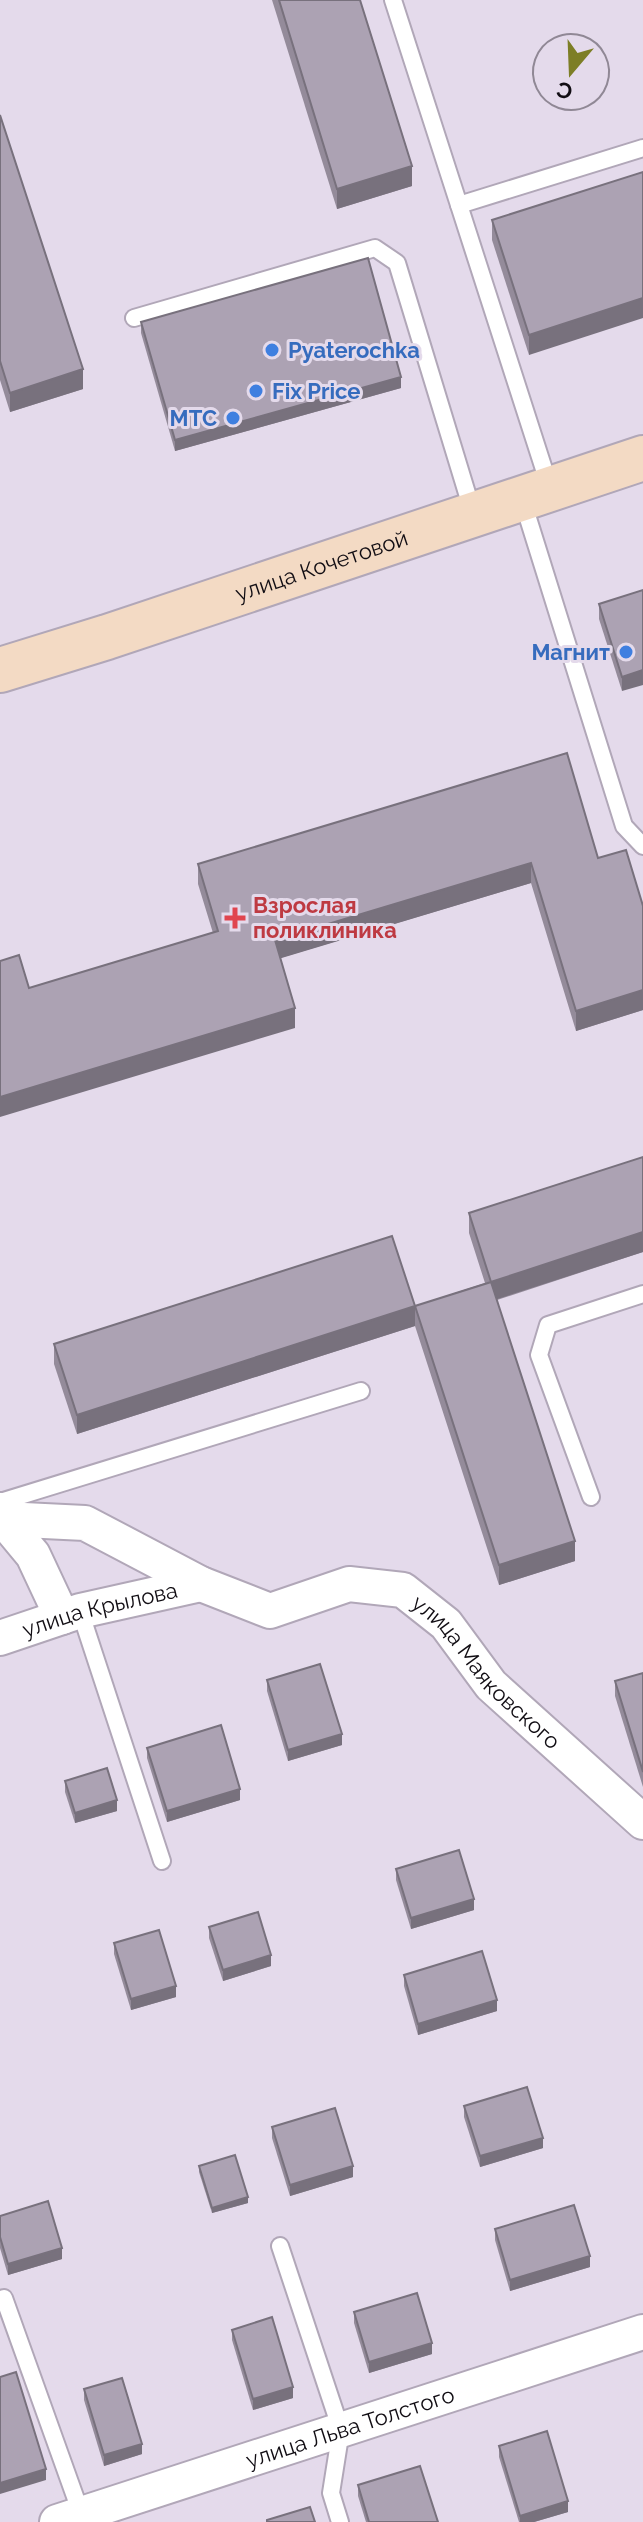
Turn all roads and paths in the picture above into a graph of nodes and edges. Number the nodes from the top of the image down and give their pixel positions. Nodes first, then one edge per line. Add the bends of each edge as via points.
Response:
1 (393, 0) edge
2 (643, 148) edge
3 (459, 205) junction
4 (134, 318) dead end
5 (643, 458) edge
6 (536, 494) junction
7 (473, 515) junction
8 (0, 670) edge
9 (643, 846) edge
10 (643, 1294) edge
11 (361, 1391) dead end
12 (591, 1497) dead end
13 (1, 1510) edge
14 (201, 1584) junction
15 (71, 1614) junction
16 (0, 1638) edge
17 (643, 1822) edge
18 (162, 1861) dead end
19 (280, 2246) dead end
20 (4, 2298) dead end
21 (643, 2332) edge
22 (341, 2430) junction
23 (74, 2519) edge
24 (340, 2522) edge

1 - 3 lane
2 - 3 lane
3 - 6 lane
4 - 7 lane via 375,248 397,263
5 - 6 main road, улица Кочетовой
6 - 7 main road, улица Кочетовой
6 - 9 lane via 624,826
7 - 8 main road, улица Кочетовой
10 - 12 lane via 548,1325 539,1355
11 - 13 lane
13 - 14 street, улица Маяковского via 85,1523
13 - 15 street
14 - 15 street, улица Крылова
14 - 17 street, улица Маяковского via 270,1611 349,1584 403,1590 446,1624 491,1685
15 - 16 street, улица Крылова
15 - 18 lane
19 - 22 lane
20 - 23 lane
21 - 22 street, улица Льва Толстого
22 - 23 street, улица Льва Толстого
22 - 24 lane via 331,2493

